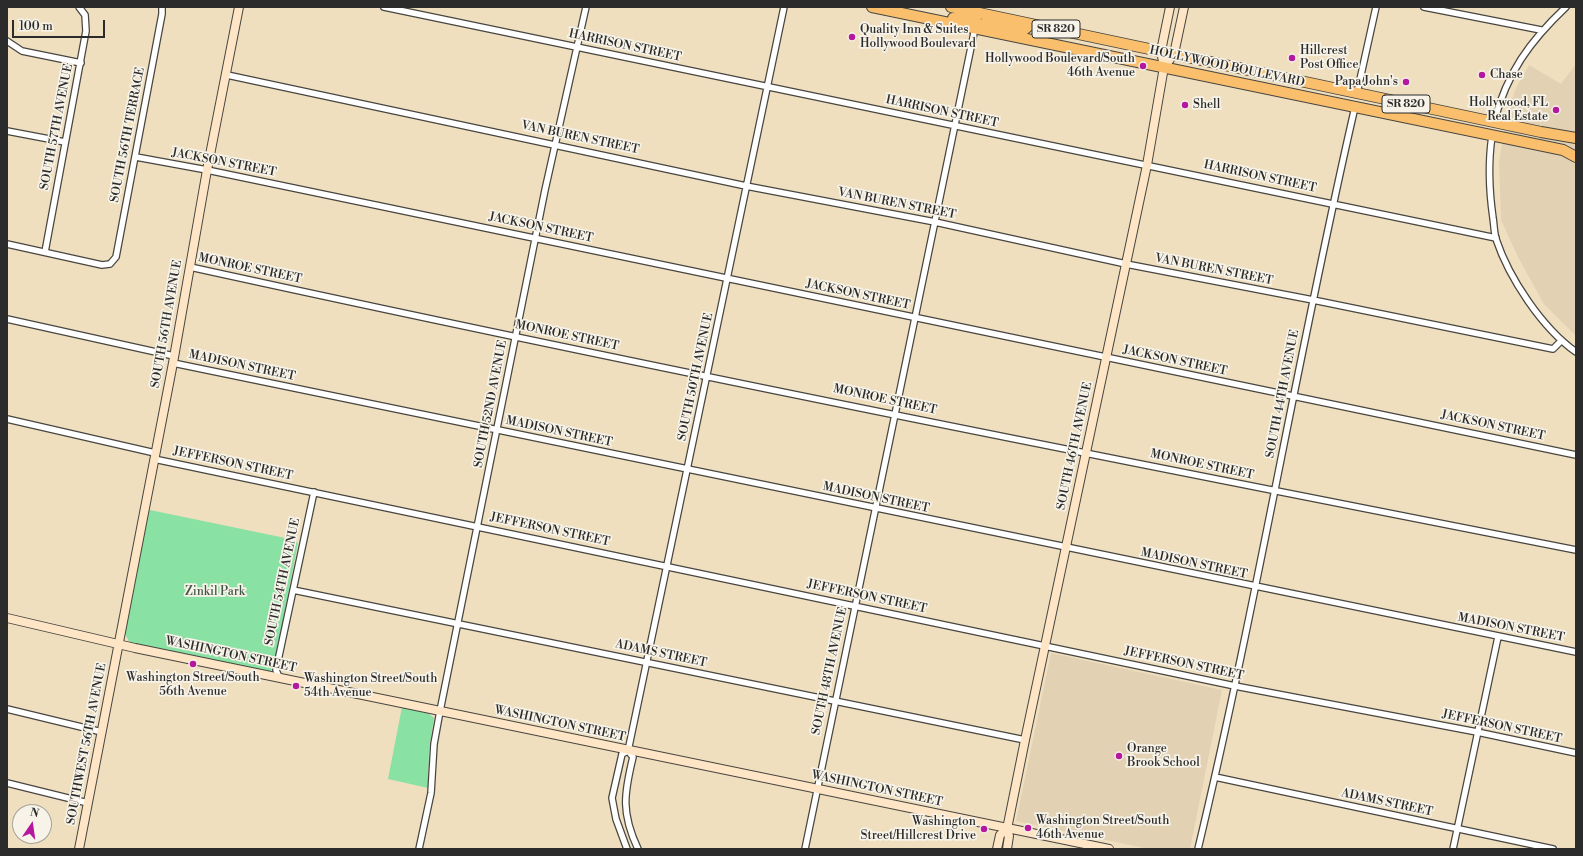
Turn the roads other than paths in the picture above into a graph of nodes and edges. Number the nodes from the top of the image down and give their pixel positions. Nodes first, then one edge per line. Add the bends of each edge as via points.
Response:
1 (79, 7) edge
2 (162, 7) edge
3 (239, 7) edge
4 (384, 7) edge
5 (586, 7) edge
6 (784, 7) edge
7 (872, 7) edge
8 (950, 7) edge
9 (1170, 7) edge
10 (1184, 7) edge
11 (1376, 7) edge
12 (1424, 7) edge
13 (1566, 7) edge
14 (979, 10) edge
15 (917, 16) junction
16 (1031, 24) junction
17 (975, 28) junction
18 (1541, 30) junction
19 (7, 41) edge
20 (577, 47) junction
21 (1161, 51) junction
22 (1174, 54) junction
23 (80, 63) junction
24 (1164, 67) junction
25 (227, 75) junction
26 (767, 86) junction
27 (1286, 93) junction
28 (1357, 93) junction
29 (1413, 105) junction
30 (1355, 107) junction
31 (1494, 122) junction
32 (956, 126) junction
33 (1446, 126) junction
34 (7, 131) edge
35 (1541, 132) junction
36 (1492, 136) junction
37 (1576, 138) edge
38 (65, 142) junction
39 (556, 144) junction
40 (136, 157) junction
41 (1576, 157) edge
42 (1147, 165) junction
43 (207, 170) junction
44 (746, 186) junction
45 (1333, 204) junction
46 (935, 222) junction
47 (1496, 238) junction
48 (536, 239) junction
49 (7, 244) edge
50 (45, 252) junction
51 (1126, 264) junction
52 (190, 267) junction
53 (727, 278) junction
54 (1313, 300) junction
55 (916, 318) junction
56 (7, 319) edge
57 (516, 336) junction
58 (1561, 341) junction
59 (1576, 352) edge
60 (1106, 358) junction
61 (173, 360) junction
62 (707, 376) junction
63 (1294, 397) junction
64 (896, 414) junction
65 (7, 419) edge
66 (497, 430) junction
67 (1086, 453) junction
68 (1576, 455) edge
69 (154, 456) junction
70 (688, 470) junction
71 (1275, 491) junction
72 (314, 492) junction
73 (876, 509) junction
74 (478, 526) junction
75 (1066, 548) junction
76 (1576, 550) edge
77 (667, 566) junction
78 (1255, 588) junction
79 (293, 590) junction
80 (855, 606) junction
81 (7, 618) edge
82 (458, 624) junction
83 (1498, 637) junction
84 (119, 644) junction
85 (1045, 646) junction
86 (1576, 652) edge
87 (647, 663) junction
88 (279, 677) junction
89 (1235, 686) junction
90 (835, 701) junction
91 (7, 709) edge
92 (440, 711) junction
93 (102, 732) junction
94 (1478, 732) junction
95 (1025, 740) junction
96 (628, 751) junction
97 (1576, 754) edge
98 (1216, 777) junction
99 (7, 783) edge
100 (817, 789) junction
101 (88, 802) junction
102 (1007, 829) junction
103 (1457, 829) junction
104 (79, 849) edge
105 (420, 849) edge
106 (627, 849) edge
107 (638, 849) edge
108 (806, 849) edge
109 (996, 849) edge
110 (1007, 849) edge
111 (1108, 849) edge
112 (1198, 849) edge
113 (1453, 849) edge
114 (1553, 849) edge

1 - 23 street, SOUTH 57TH AVENUE via 85,15 86,31
2 - 40 street, SOUTH 56TH TERRACE
3 - 25 street, SOUTH 56TH AVENUE
4 - 20 street, HARRISON STREET
5 - 20 street, SOUTH 52ND AVENUE
6 - 26 street, SOUTH 50TH AVENUE
7 - 15 highway, HOLLYWOOD BOULEVARD / SR 820
8 - 14 highway, HOLLYWOOD BOULEVARD / SR 820
9 - 21 street
10 - 22 street
11 - 28 street
12 - 18 street
13 - 18 street
14 - 15 highway via 976,17 969,20 925,12
14 - 16 highway, HOLLYWOOD BOULEVARD / SR 820
15 - 17 highway, HOLLYWOOD BOULEVARD / SR 820
16 - 17 highway via 1024,30 989,23
16 - 21 highway, HOLLYWOOD BOULEVARD / SR 820
17 - 24 highway, HOLLYWOOD BOULEVARD / SR 820
17 - 32 street, SOUTH 48TH AVENUE
18 - 31 street via 1515,69 1498,106
19 - 23 street via 22,51
20 - 26 street, HARRISON STREET
20 - 39 street, SOUTH 52ND AVENUE
21 - 22 highway, HOLLYWOOD BOULEVARD / SR 820
21 - 24 street
22 - 24 street
22 - 28 highway, HOLLYWOOD BOULEVARD / SR 820
23 - 38 street, SOUTH 57TH AVENUE
24 - 27 highway, HOLLYWOOD BOULEVARD / SR 820
24 - 42 street, SOUTH 46TH AVENUE
25 - 39 street, VAN BUREN STREET
25 - 43 street, SOUTH 56TH AVENUE
26 - 32 street, HARRISON STREET
26 - 44 street, SOUTH 50TH AVENUE
27 - 28 highway via 1304,90 1347,99 1356,96
27 - 30 highway, HOLLYWOOD BOULEVARD / SR 820
28 - 29 highway, HOLLYWOOD BOULEVARD / SR 820
29 - 30 highway via 1404,110 1362,102
29 - 31 highway, HOLLYWOOD BOULEVARD / SR 820
30 - 33 highway, HOLLYWOOD BOULEVARD / SR 820
30 - 45 street, SOUTH 44TH AVENUE
31 - 33 highway via 1485,127 1457,121
31 - 35 highway, HOLLYWOOD BOULEVARD / SR 820
32 - 42 street, HARRISON STREET
32 - 46 street, SOUTH 48TH AVENUE
33 - 36 highway, HOLLYWOOD BOULEVARD / SR 820
34 - 38 street
35 - 36 highway via 1533,136 1503,130
35 - 37 highway, HOLLYWOOD BOULEVARD / SR 820
36 - 41 highway, HOLLYWOOD BOULEVARD / SR 820 via 1563,150
36 - 47 street via 1489,184
38 - 50 street, SOUTH 57TH AVENUE
39 - 44 street, VAN BUREN STREET
39 - 48 street, SOUTH 52ND AVENUE
40 - 43 street, JACKSON STREET
40 - 50 street, SOUTH 56TH TERRACE via 116,257 110,264 102,266
42 - 45 street, HARRISON STREET
42 - 51 street, SOUTH 46TH AVENUE
43 - 48 street, JACKSON STREET
43 - 52 street, SOUTH 56TH AVENUE
44 - 46 street, VAN BUREN STREET
44 - 53 street, SOUTH 50TH AVENUE
45 - 47 street, HARRISON STREET
45 - 54 street, SOUTH 44TH AVENUE
46 - 51 street, VAN BUREN STREET
46 - 55 street, SOUTH 48TH AVENUE
47 - 58 street via 1519,285 1540,317
48 - 53 street, JACKSON STREET
48 - 57 street, SOUTH 52ND AVENUE
49 - 50 street
51 - 54 street, VAN BUREN STREET
51 - 60 street, SOUTH 46TH AVENUE
52 - 57 street, MONROE STREET
52 - 61 street, SOUTH 56TH AVENUE
53 - 55 street, JACKSON STREET
53 - 62 street, SOUTH 50TH AVENUE
54 - 58 street, VAN BUREN STREET via 1553,350
54 - 63 street, SOUTH 44TH AVENUE
55 - 60 street, JACKSON STREET
55 - 64 street, SOUTH 48TH AVENUE
56 - 61 street, MADISON STREET
57 - 62 street, MONROE STREET
57 - 66 street, SOUTH 52ND AVENUE
58 - 59 street
60 - 63 street, JACKSON STREET
60 - 67 street, SOUTH 46TH AVENUE
61 - 66 street, MADISON STREET
61 - 69 street, SOUTH 56TH AVENUE
62 - 64 street, MONROE STREET
62 - 70 street, SOUTH 50TH AVENUE
63 - 68 street, JACKSON STREET
63 - 71 street, SOUTH 44TH AVENUE
64 - 67 street, MONROE STREET
64 - 73 street, SOUTH 48TH AVENUE
65 - 69 street, JEFFERSON STREET
66 - 70 street, MADISON STREET
66 - 74 street, SOUTH 52ND AVENUE
67 - 71 street, MONROE STREET
67 - 75 street, SOUTH 46TH AVENUE
69 - 72 street, JEFFERSON STREET
69 - 84 street, SOUTH 56TH AVENUE
70 - 73 street, MADISON STREET
70 - 77 street, SOUTH 50TH AVENUE
71 - 76 street, MONROE STREET
71 - 78 street, SOUTH 44TH AVENUE
72 - 74 street, JEFFERSON STREET
72 - 79 street, SOUTH 54TH AVENUE
73 - 75 street, MADISON STREET
73 - 80 street, SOUTH 48TH AVENUE
74 - 77 street, JEFFERSON STREET
74 - 82 street, SOUTH 52ND AVENUE
75 - 78 street, MADISON STREET
75 - 85 street, SOUTH 46TH AVENUE
77 - 80 street, JEFFERSON STREET
77 - 87 street, SOUTH 50TH AVENUE
78 - 83 street, MADISON STREET
78 - 89 street, SOUTH 44TH AVENUE
79 - 82 street, ADAMS STREET
79 - 88 street, SOUTH 54TH AVENUE via 276,670
80 - 85 street, JEFFERSON STREET
80 - 90 street, SOUTH 48TH AVENUE
81 - 84 street, WASHINGTON STREET
82 - 87 street, ADAMS STREET
82 - 92 street, SOUTH 52ND AVENUE
83 - 86 street, MADISON STREET
83 - 94 street
84 - 88 street, WASHINGTON STREET
84 - 93 street, SOUTHWEST 56TH AVENUE
85 - 89 street, JEFFERSON STREET
85 - 95 street, SOUTH 46TH AVENUE
87 - 90 street, ADAMS STREET
87 - 96 street, SOUTH 50TH AVENUE
88 - 92 street, WASHINGTON STREET
89 - 94 street, JEFFERSON STREET
89 - 98 street, SOUTH 44TH AVENUE
90 - 95 street, ADAMS STREET
90 - 100 street, SOUTH 48TH AVENUE
91 - 93 street
92 - 96 street, WASHINGTON STREET
92 - 105 street, SOUTH 52ND AVENUE via 434,744 431,793
93 - 101 street, SOUTHWEST 56TH AVENUE
94 - 97 street, JEFFERSON STREET
94 - 103 street
95 - 102 street, SOUTH 46TH AVENUE
96 - 100 street, WASHINGTON STREET
96 - 106 street via 622,754 612,798 616,819
96 - 107 street via 633,757 625,799 626,817
98 - 103 street, ADAMS STREET
98 - 112 street, SOUTH 44TH AVENUE
99 - 101 street
100 - 102 street, WASHINGTON STREET
100 - 108 street, SOUTH 48TH AVENUE
101 - 104 street, SOUTHWEST 56TH AVENUE
102 - 109 street, SOUTH 46TH AVENUE via 1000,835
102 - 110 street, SOUTH 46TH AVENUE
102 - 111 street, WASHINGTON STREET
103 - 113 street
103 - 114 street, ADAMS STREET

